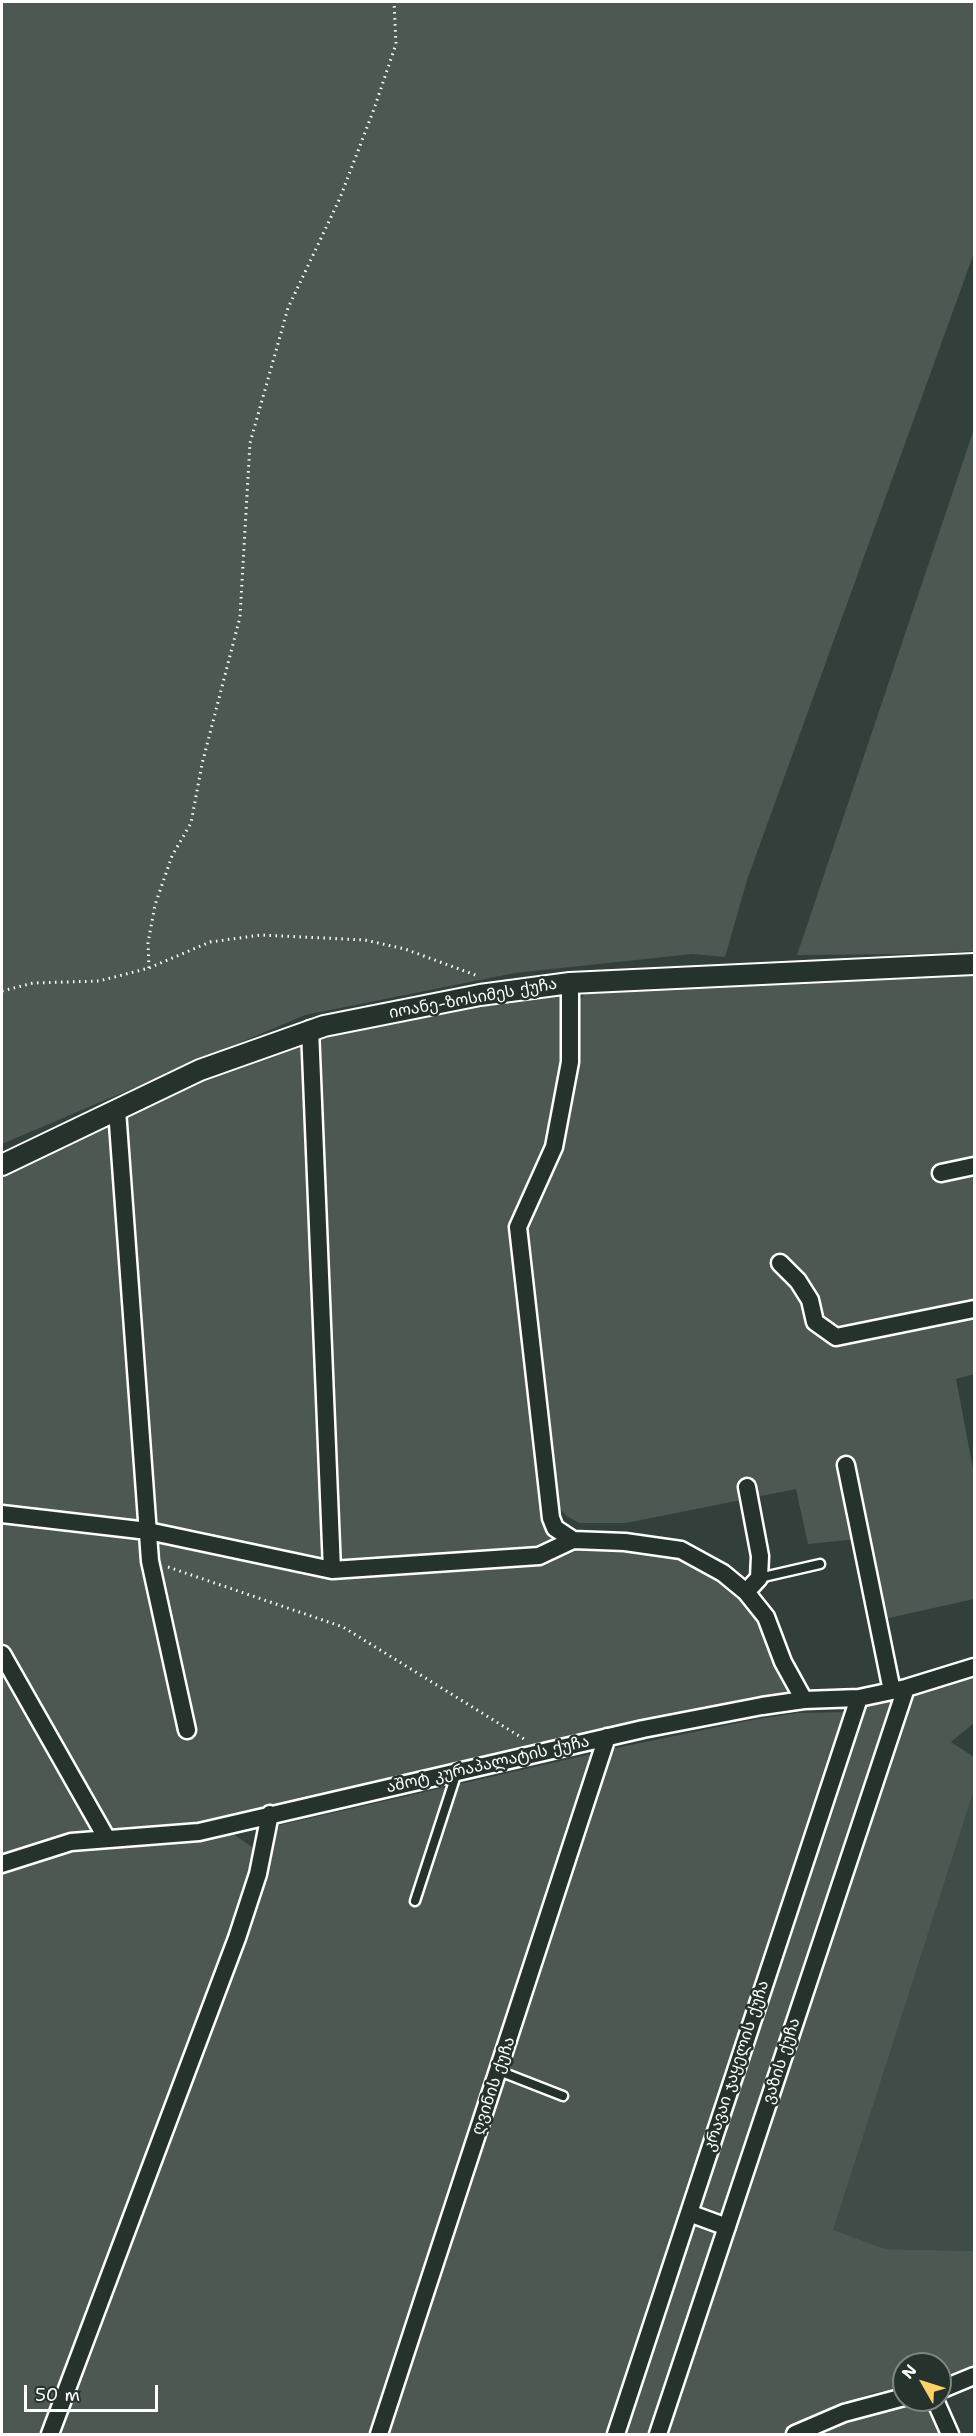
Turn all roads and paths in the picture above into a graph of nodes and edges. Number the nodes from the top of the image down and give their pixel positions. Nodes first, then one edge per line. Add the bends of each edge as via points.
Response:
1 (394, 2) edge
2 (975, 963) edge
3 (149, 968) junction
4 (487, 979) dead end
5 (570, 983) junction
6 (2, 990) edge
7 (310, 1029) junction
8 (117, 1110) junction
9 (2, 1165) edge
10 (975, 1166) edge
11 (941, 1173) dead end
12 (780, 1263) dead end
13 (975, 1309) edge
14 (846, 1465) dead end
15 (747, 1487) dead end
16 (2, 1514) edge
17 (148, 1531) junction
18 (573, 1540) junction
19 (150, 1561) junction
20 (820, 1564) dead end
21 (332, 1570) junction
22 (759, 1578) junction
23 (746, 1592) junction
24 (4, 1664) edge
25 (975, 1667) edge
26 (899, 1690) junction
27 (859, 1698) junction
28 (804, 1700) junction
29 (187, 1730) dead end
30 (607, 1737) junction
31 (546, 1752) junction
32 (457, 1772) junction
33 (270, 1814) junction
34 (107, 1839) junction
35 (2, 1863) edge
36 (415, 1901) dead end
37 (499, 2071) junction
38 (563, 2096) dead end
39 (689, 2213) junction
40 (727, 2227) junction
41 (975, 2376) edge
42 (952, 2385) edge
43 (892, 2400) edge
44 (940, 2412) edge
45 (50, 2434) edge
46 (379, 2434) edge
47 (616, 2434) edge
48 (658, 2434) edge
49 (795, 2434) edge
50 (950, 2434) edge

1 - 3 path via 396,44 340,198 288,308 250,443 240,617 191,823 172,856 155,905 148,943
2 - 5 street, იოანე-ზოსიმეს ქუჩა
3 - 4 path via 210,942 261,935 365,940 405,949
3 - 6 path via 99,981 33,983
5 - 7 street, იოანე-ზოსიმეს ქუჩა via 480,995
5 - 18 street via 570,1062 554,1147 518,1227 551,1518 555,1528
7 - 8 street, იოანე-ზოსიმეს ქუჩა via 200,1070
7 - 21 street
8 - 9 street, იოანე-ზოსიმეს ქუჩა
8 - 17 street
10 - 11 street
12 - 13 street via 810,1300 815,1322 836,1337
14 - 26 street
15 - 22 street via 760,1556
16 - 17 street
17 - 19 street
17 - 21 street
18 - 21 street via 539,1556
18 - 23 street via 681,1550 723,1573
19 - 29 street
19 - 31 path via 343,1627
20 - 22 lane
22 - 23 street
23 - 28 street via 766,1617 783,1662
24 - 34 street
25 - 26 street, აშოტ კურაპალატის ქუჩა
26 - 27 street, აშოტ კურაპალატის ქუჩა
26 - 40 street, ვაზის ქუჩა
27 - 28 street, აშოტ კურაპალატის ქუჩა
27 - 39 street, კრავაი ჯაყელის ქუჩა
28 - 30 street, აშოტ კურაპალატის ქუჩა
30 - 31 street, აშოტ კურაპალატის ქუჩა
30 - 37 street, ღვინის ქუჩა
31 - 32 street, აშოტ კურაპალატის ქუჩა
32 - 33 street, აშოტ კურაპალატის ქუჩა
32 - 36 lane
33 - 34 street, აშოტ კურაპალატის ქუჩა via 199,1832
33 - 45 street via 258,1874 237,1938
34 - 35 street, აშოტ კურაპალატის ქუჩა via 70,1842
37 - 38 lane
37 - 46 street, ღვინის ქუჩა
39 - 40 street
39 - 47 street, კრავაი ჯაყელის ქუჩა
40 - 48 street, ვაზის ქუჩა
41 - 42 street
43 - 49 street via 844,2412
44 - 50 street

